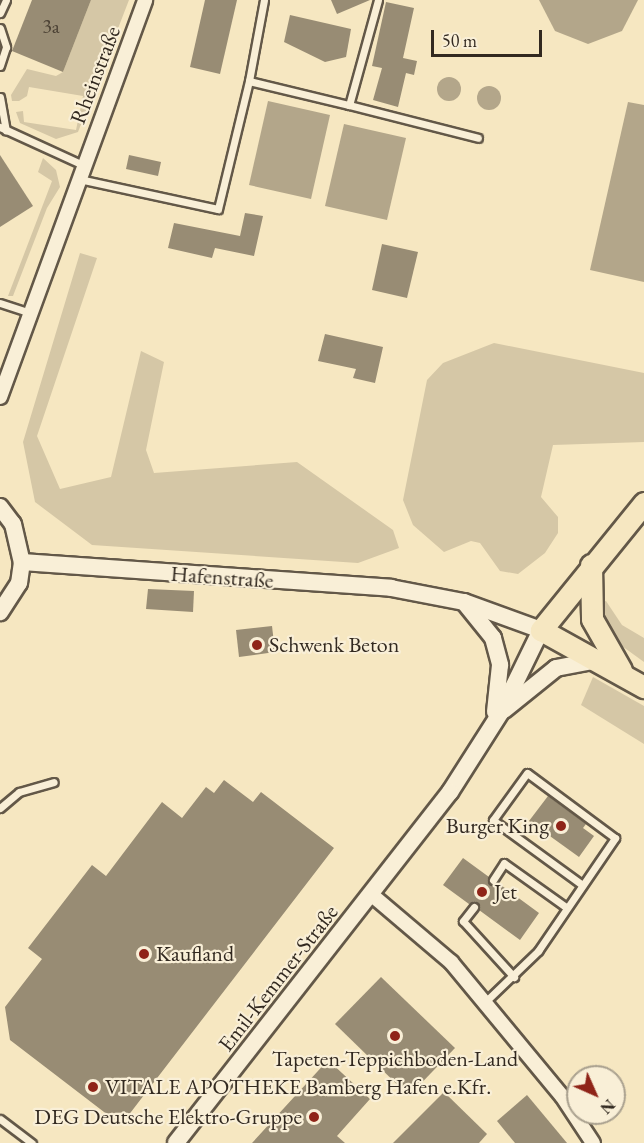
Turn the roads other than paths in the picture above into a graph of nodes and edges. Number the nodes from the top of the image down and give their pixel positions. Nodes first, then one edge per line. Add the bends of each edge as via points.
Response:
1 (6, 0) edge
2 (145, 0) edge
3 (264, 0) edge
4 (378, 0) edge
5 (0, 14) edge
6 (0, 28) edge
7 (0, 66) edge
8 (249, 81) junction
9 (0, 97) edge
10 (350, 105) junction
11 (3, 128) edge
12 (478, 138) dead end
13 (83, 165) junction
14 (78, 179) junction
15 (0, 303) edge
16 (28, 312) junction
17 (0, 397) edge
18 (644, 503) edge
19 (0, 507) edge
20 (22, 562) junction
21 (591, 565) junction
22 (464, 602) junction
23 (0, 612) edge
24 (541, 630) junction
25 (598, 660) junction
26 (635, 682) edge
27 (501, 712) junction
28 (491, 728) junction
29 (54, 782) dead end
30 (0, 808) edge
31 (493, 880) dead end
32 (580, 884) junction
33 (372, 895) junction
34 (474, 907) dead end
35 (566, 907) junction
36 (514, 977) junction
37 (485, 1002) junction
38 (0, 1119) edge
39 (32, 1143) edge
40 (176, 1143) edge
41 (593, 1143) edge

1 - 5 lane
2 - 13 street, Rheinstraße
3 - 8 lane
4 - 10 lane
6 - 7 lane via 6,47
8 - 10 lane
8 - 14 lane via 218,209
9 - 11 lane
10 - 12 lane
11 - 13 lane
13 - 14 street, Rheinstraße
14 - 16 street, Rheinstraße
15 - 16 lane
16 - 17 street, Rheinstraße
18 - 21 main road
19 - 20 street via 13,524
20 - 22 street, Hafenstraße via 422,593
20 - 23 street via 19,583
21 - 24 main road
21 - 26 main road via 592,619
22 - 24 street, Hafenstraße
22 - 28 street via 493,638 500,665
24 - 25 main road
24 - 27 street
25 - 26 main road
25 - 27 street via 556,668
27 - 28 street, Emil-Kemmer-Straße
28 - 33 street, Emil-Kemmer-Straße
29 - 30 lane via 19,792
31 - 35 lane via 504,863
32 - 32 lane via 493,820 527,773 615,838
32 - 35 lane
33 - 37 street via 451,962
33 - 40 street, Emil-Kemmer-Straße
34 - 36 lane via 463,921
35 - 36 lane via 538,951
36 - 37 lane
37 - 41 street
38 - 39 lane

